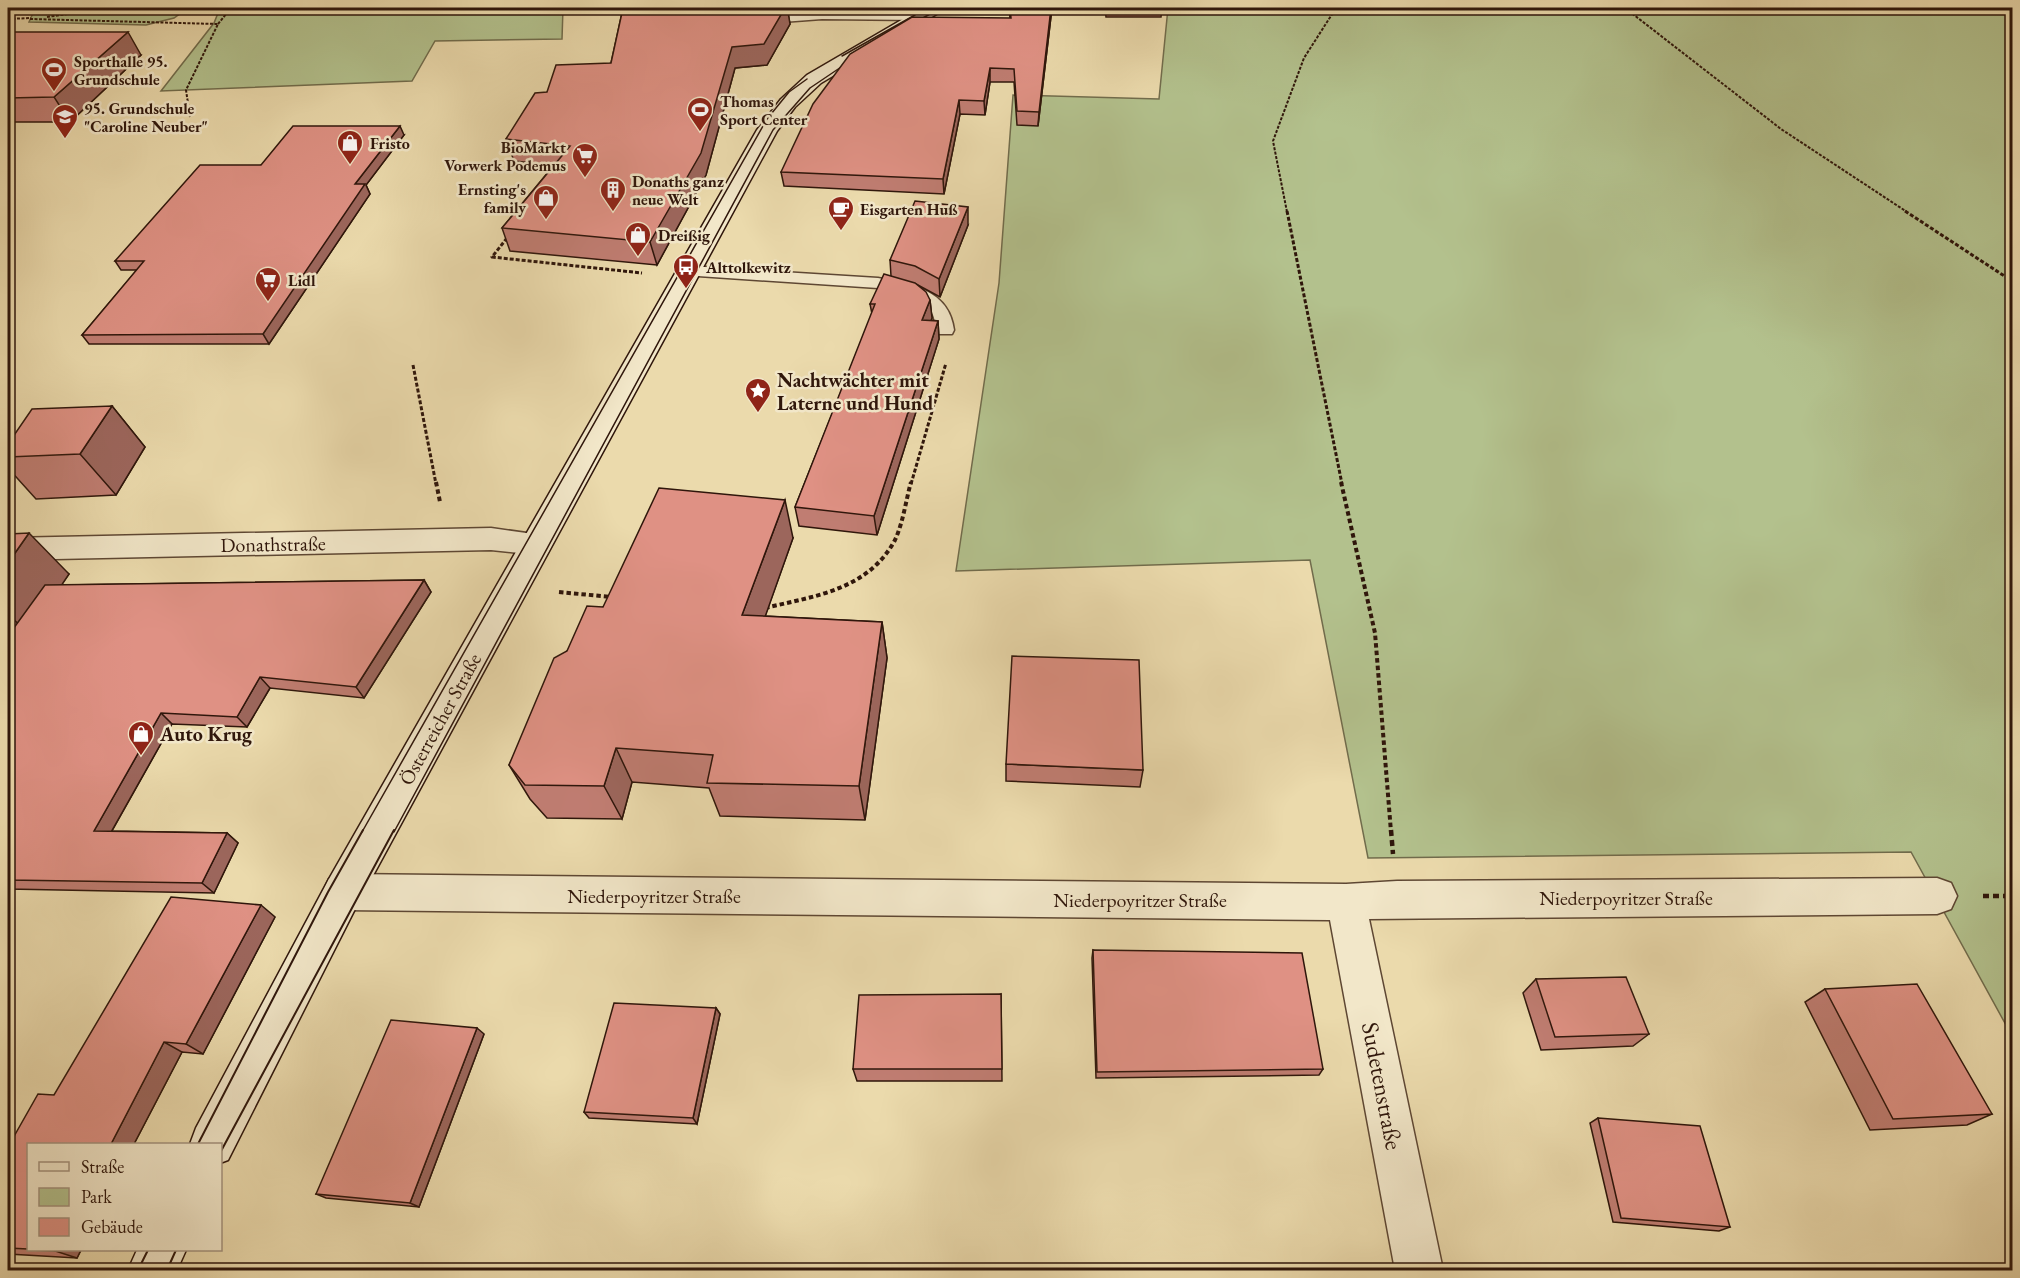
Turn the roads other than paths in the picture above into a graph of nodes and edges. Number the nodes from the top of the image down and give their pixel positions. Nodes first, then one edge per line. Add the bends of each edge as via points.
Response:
1 (927, 12) edge
2 (740, 22) edge
3 (682, 282) junction
4 (945, 330) road end
5 (537, 544) junction
6 (8, 549) edge
7 (343, 892) junction
8 (1937, 896) dead end
9 (1346, 902) junction
10 (213, 1143) edge
11 (162, 1251) edge
12 (152, 1270) edge
13 (1419, 1270) edge

1 - 2 lane
1 - 3 street via 814,79 788,102 767,130
3 - 4 lane via 878,283 905,288 925,298 941,311
3 - 5 street, Österreicher Straße
5 - 6 street, Donathstraße via 491,539
5 - 7 street, Österreicher Straße
7 - 9 street, Niederpoyritzer Straße
7 - 10 street, Österreicher Straße
8 - 9 street, Niederpoyritzer Straße
9 - 13 street, Sudetenstraße
11 - 12 street

